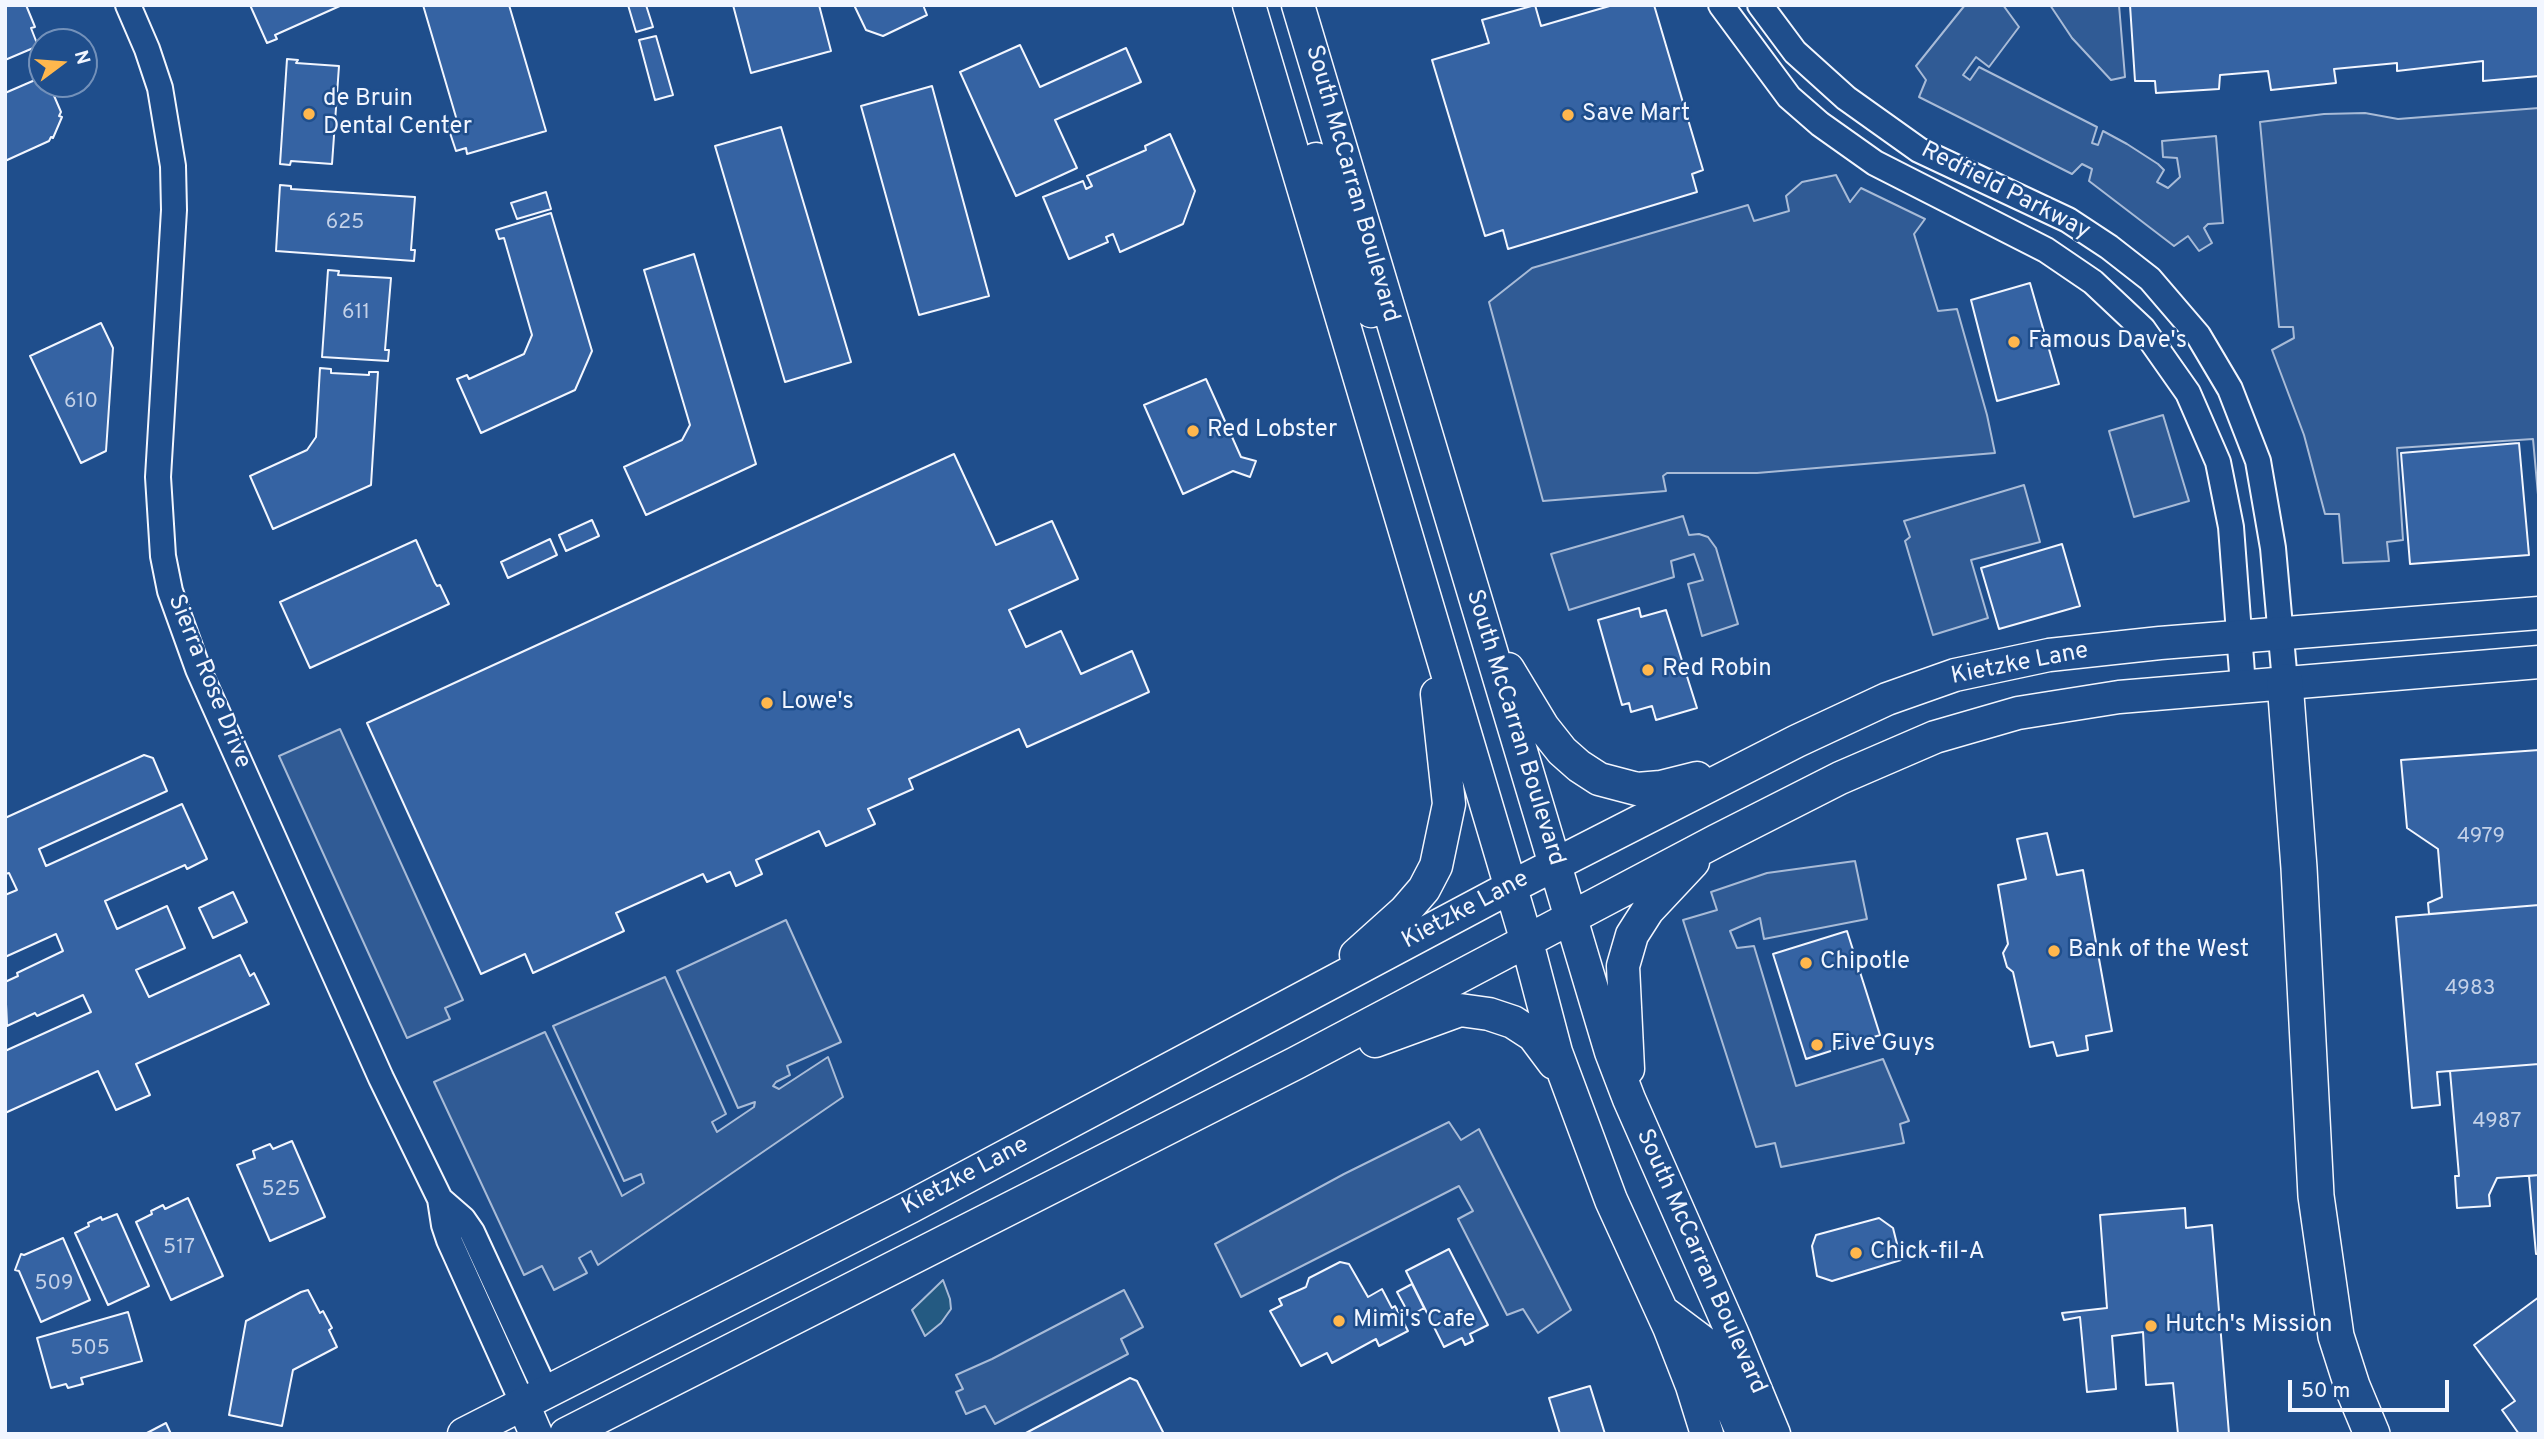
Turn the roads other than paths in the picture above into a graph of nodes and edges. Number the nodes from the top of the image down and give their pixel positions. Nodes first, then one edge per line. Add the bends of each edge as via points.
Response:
1 (128, 5) edge
2 (1252, 5) edge
3 (1298, 5) edge
4 (1721, 5) edge
5 (1760, 5) edge
6 (1387, 305) junction
7 (1418, 579) junction
8 (2539, 613) edge
9 (1485, 633) junction
10 (2282, 634) junction
11 (2240, 637) junction
12 (2539, 662) edge
13 (2285, 682) junction
14 (2244, 685) junction
15 (1797, 741) junction
16 (1716, 841) junction
17 (1555, 864) junction
18 (1509, 888) junction
19 (1570, 916) junction
20 (1527, 942) junction
21 (1320, 988) junction
22 (1296, 1063) junction
23 (1566, 1080) junction
24 (1629, 1099) junction
25 (1662, 1311) junction
26 (534, 1398) junction
27 (580, 1431) edge
28 (464, 1434) edge
29 (536, 1434) edge
30 (1707, 1434) edge
31 (1743, 1434) edge
32 (1774, 1434) edge
33 (2372, 1434) edge

1 - 26 street, Sierra Rose Drive via 160,88 173,166 158,477 170,591 198,669 392,1102 440,1199 472,1232
2 - 6 main road via 1287,66 1359,299 1371,311
2 - 7 main road, South McCarran Boulevard
3 - 6 main road, South McCarran Boulevard
4 - 11 street, Redfield Parkway via 1789,97 1820,124 1875,163 2046,250 2093,282 2143,329 2188,393 2218,462 2231,527
5 - 10 street, Redfield Parkway via 1795,52 1846,98 1919,150 2068,220 2150,279 2182,315 2230,389 2258,461
6 - 9 main road, South McCarran Boulevard
7 - 18 main road, South McCarran Boulevard
7 - 21 main road via 1449,804 1436,866 1405,911
8 - 10 main road, Kietzke Lane
9 - 15 main road via 1562,751 1616,785 1661,787 1710,775
9 - 17 main road, South McCarran Boulevard
10 - 11 main road, Kietzke Lane
10 - 13 street, Redfield Parkway
11 - 14 street, Redfield Parkway
11 - 15 main road, Kietzke Lane via 2090,650 1998,664 1887,699
12 - 13 main road, Kietzke Lane
13 - 14 main road, Kietzke Lane
13 - 33 highway via 2316,1196 2336,1336
14 - 16 main road, Kietzke Lane via 2119,696 1989,720 1887,756
15 - 17 main road, Kietzke Lane
16 - 19 main road, Kietzke Lane
16 - 24 main road via 1672,882 1632,935 1623,967
17 - 18 main road, Kietzke Lane
17 - 19 main road, South McCarran Boulevard
18 - 20 main road, South McCarran Boulevard
18 - 21 main road, Kietzke Lane
19 - 20 main road, Kietzke Lane
19 - 24 main road, South McCarran Boulevard
20 - 22 main road, Kietzke Lane
20 - 23 main road, South McCarran Boulevard
21 - 26 main road, Kietzke Lane via 910,1207
22 - 23 main road via 1460,1010 1513,1022 1533,1035
22 - 27 main road, Kietzke Lane
23 - 25 main road, South McCarran Boulevard via 1611,1200
24 - 32 main road, South McCarran Boulevard
25 - 30 main road, South McCarran Boulevard
25 - 31 main road via 1703,1342
26 - 27 main road
26 - 28 main road, Kietzke Lane
26 - 29 main road

